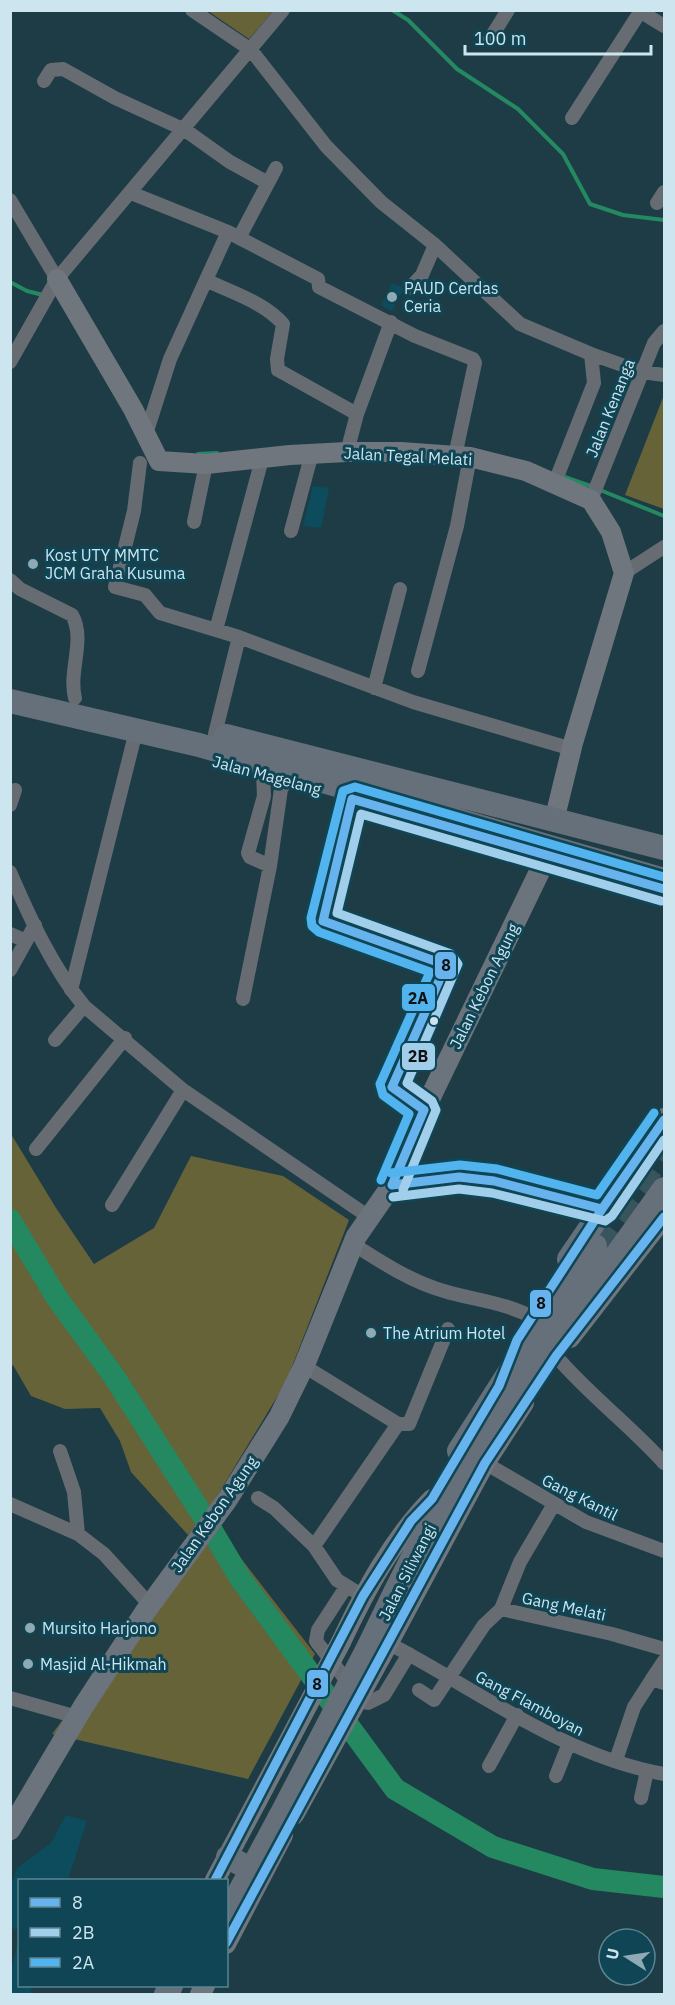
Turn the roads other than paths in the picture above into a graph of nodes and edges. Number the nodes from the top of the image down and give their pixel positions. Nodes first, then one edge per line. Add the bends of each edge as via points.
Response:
1 (192, 10) edge
2 (283, 10) edge
3 (508, 10) edge
4 (639, 11) edge
5 (664, 26) edge
6 (490, 39) dead end
7 (251, 50) junction
8 (44, 81) dead end
9 (572, 118) dead end
10 (185, 130) junction
11 (276, 168) dead end
12 (268, 183) junction
13 (131, 193) junction
14 (10, 200) edge
15 (233, 235) junction
16 (435, 245) junction
17 (57, 279) junction
18 (206, 280) junction
19 (410, 288) dead end
20 (391, 322) junction
21 (664, 331) edge
22 (591, 354) junction
23 (10, 362) edge
24 (642, 372) junction
25 (664, 375) edge
26 (357, 414) junction
27 (146, 434) junction
28 (347, 452) junction
29 (312, 453) junction
30 (463, 457) junction
31 (262, 459) junction
32 (140, 463) dead end
33 (206, 464) junction
34 (555, 482) junction
35 (591, 500) junction
36 (194, 522) dead end
37 (291, 531) dead end
38 (664, 547) edge
39 (624, 573) junction
40 (10, 580) edge
41 (400, 589) dead end
42 (216, 630) junction
43 (239, 637) junction
44 (418, 671) dead end
45 (10, 684) edge
46 (374, 688) junction
47 (10, 701) edge
48 (70, 705) junction
49 (134, 739) junction
50 (207, 740) junction
51 (572, 748) junction
52 (263, 774) junction
53 (287, 780) junction
54 (15, 790) dead end
55 (10, 805) edge
56 (554, 820) junction
57 (664, 848) edge
58 (548, 854) junction
59 (270, 866) junction
60 (10, 872) edge
61 (664, 879) edge
62 (664, 889) edge
63 (35, 925) junction
64 (10, 934) edge
65 (26, 941) junction
66 (10, 970) edge
67 (71, 990) junction
68 (243, 999) dead end
69 (84, 1006) junction
70 (124, 1038) junction
71 (55, 1040) dead end
72 (183, 1090) junction
73 (664, 1120) edge
74 (36, 1149) dead end
75 (392, 1185) junction
76 (664, 1189) edge
77 (112, 1204) dead end
78 (602, 1209) junction
79 (369, 1218) junction
80 (662, 1224) edge
81 (353, 1244) junction
82 (595, 1246) tunnel mouth
83 (532, 1317) junction
84 (448, 1329) dead end
85 (556, 1356) junction
86 (304, 1366) junction
87 (499, 1386) junction
88 (398, 1424) junction
89 (60, 1451) dead end
90 (480, 1458) junction
91 (664, 1463) edge
92 (258, 1498) dead end
93 (432, 1499) junction
94 (10, 1504) edge
95 (554, 1504) junction
96 (78, 1534) junction
97 (314, 1546) junction
98 (664, 1551) edge
99 (345, 1587) junction
100 (363, 1596) junction
101 (150, 1605) junction
102 (501, 1609) junction
103 (366, 1648) junction
104 (664, 1649) edge
105 (409, 1654) junction
106 (664, 1661) edge
107 (450, 1678) junction
108 (658, 1681) edge
109 (419, 1690) dead end
110 (10, 1698) edge
111 (517, 1715) junction
112 (77, 1717) junction
113 (569, 1743) junction
114 (616, 1760) junction
115 (489, 1767) dead end
116 (647, 1771) junction
117 (664, 1774) edge
118 (556, 1776) dead end
119 (641, 1798) dead end
120 (273, 1813) junction
121 (10, 1830) edge
122 (264, 1848) junction
123 (234, 1860) junction
124 (217, 1879) edge
125 (259, 1882) junction
126 (230, 1901) edge
127 (228, 1940) edge

1 - 7 street
2 - 7 street
3 - 6 street
4 - 5 street
4 - 9 street
7 - 10 street
7 - 16 street via 327,146 381,202
8 - 10 street via 51,70 63,69
10 - 12 street
10 - 13 street
11 - 12 street
12 - 15 street
13 - 15 street
13 - 17 street
14 - 17 street, Jalan Tegal Melati
15 - 18 street
15 - 20 street via 318,279 319,288
16 - 19 street via 423,275
16 - 22 street via 520,324
17 - 23 street
17 - 27 street, Jalan Tegal Melati
18 - 26 street via 276,316 283,324 276,359 278,370
18 - 27 street via 170,359
20 - 26 street
20 - 30 street via 474,361
21 - 24 street, Jalan Kenanga via 654,343
22 - 24 street
22 - 34 street via 594,383
24 - 25 street
24 - 35 street, Jalan Kenanga
26 - 28 street
27 - 33 street, Jalan Tegal Melati via 159,461
28 - 29 street, Jalan Tegal Melati
28 - 30 street, Jalan Tegal Melati
29 - 31 street, Jalan Tegal Melati
29 - 37 street
30 - 34 street, Jalan Tegal Melati via 526,471
30 - 44 street via 457,526
31 - 33 street, Jalan Tegal Melati
31 - 42 street
32 - 42 street via 134,511 115,587 144,595 160,613
33 - 36 street
34 - 35 street, Jalan Tegal Melati
35 - 39 street via 611,532
38 - 39 street
39 - 51 street
40 - 48 street via 72,615 78,631
41 - 46 street
42 - 43 street
43 - 46 street
43 - 50 street
45 - 48 highway, Jalan Magelang
46 - 51 street
47 - 48 highway, Jalan Magelang
48 - 49 highway, Jalan Magelang via 75,721
48 - 50 highway
49 - 52 highway, Jalan Magelang
49 - 67 street
50 - 56 highway, Jalan Magelang
50 - 61 highway
51 - 56 street
52 - 53 highway, Jalan Magelang
52 - 59 street via 264,796 248,853
53 - 58 highway, Jalan Magelang
53 - 59 street via 281,789
54 - 55 street
56 - 57 highway, Jalan Magelang
58 - 62 highway, Jalan Magelang
58 - 75 main road, Jalan Kebon Agung
59 - 68 street
60 - 63 street
63 - 65 street
63 - 67 street
64 - 65 street
65 - 66 street
67 - 69 street
69 - 70 street
69 - 71 street
70 - 72 street
70 - 74 street
72 - 77 street
72 - 79 street
73 - 78 highway
75 - 78 street via 471,1178
75 - 79 main road, Jalan Kebon Agung
76 - 90 highway, Jalan Siliwangi via 537,1363
78 - 83 highway
79 - 81 main road, Jalan Kebon Agung
80 - 85 street
81 - 83 street via 441,1291 515,1308
81 - 86 main road, Jalan Kebon Agung
82 - 87 highway, Jalan Siliwangi
83 - 87 highway via 517,1341
84 - 88 street via 409,1424
85 - 90 street
85 - 91 street via 587,1391 637,1433
86 - 88 street
86 - 101 main road, Jalan Kebon Agung via 279,1417 227,1500
87 - 93 highway, Jalan Siliwangi
88 - 97 street
89 - 96 street via 74,1492
90 - 95 street, Gang Kantil
90 - 103 highway, Jalan Siliwangi via 435,1517
92 - 97 street
93 - 100 street via 411,1521
93 - 103 highway, Jalan Siliwangi
94 - 96 street
95 - 98 street, Gang Kantil via 586,1522
95 - 102 street, Gang Melati via 520,1562
96 - 101 street via 104,1554
97 - 99 street
99 - 100 street
99 - 105 street via 318,1630 316,1641 363,1702 384,1695
100 - 103 street
101 - 112 main road, Jalan Kebon Agung
102 - 104 street, Gang Melati
102 - 107 street via 484,1625
103 - 105 street, Gang Flamboyan
103 - 120 highway, Jalan Siliwangi, bridge
105 - 107 street, Gang Flamboyan
106 - 108 street
107 - 109 street via 434,1700
107 - 111 street, Gang Flamboyan
108 - 114 street via 634,1707
110 - 112 street
111 - 113 street, Gang Flamboyan
111 - 115 street
112 - 121 main road, Jalan Kebon Agung
113 - 114 street, Gang Flamboyan
113 - 118 street
114 - 116 street, Gang Flamboyan
116 - 117 street, Gang Flamboyan
116 - 119 street
120 - 122 highway, Jalan Siliwangi
120 - 123 highway, Jalan Siliwangi
120 - 125 street
122 - 125 highway
122 - 126 highway, Jalan Siliwangi
123 - 124 street
123 - 126 highway, Jalan Siliwangi
125 - 126 highway
125 - 127 street

